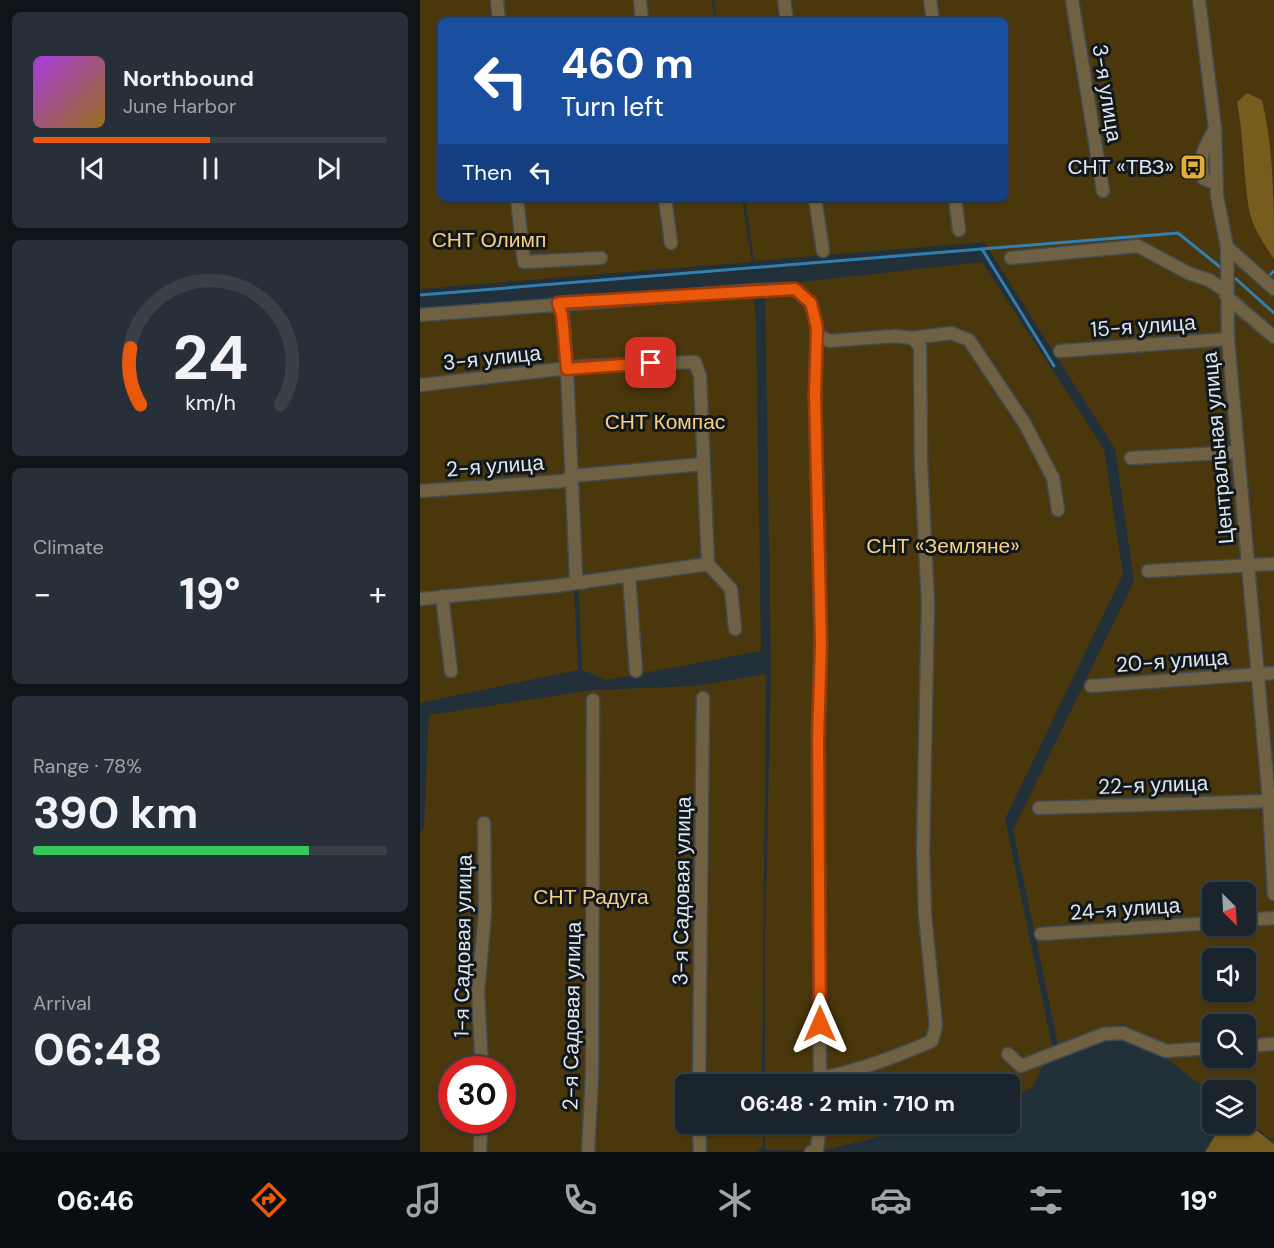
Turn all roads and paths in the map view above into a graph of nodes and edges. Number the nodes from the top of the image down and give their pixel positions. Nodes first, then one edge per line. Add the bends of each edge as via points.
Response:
1 (497, 0) edge
2 (640, 0) edge
3 (784, 0) edge
4 (930, 0) edge
5 (1072, 0) edge
6 (1199, 0) edge
7 (499, 18) edge
8 (642, 18) edge
9 (787, 18) edge
10 (933, 18) edge
11 (1103, 191) dead end
12 (517, 201) edge
13 (665, 201) edge
14 (815, 201) edge
15 (955, 201) edge
16 (959, 230) dead end
17 (671, 243) dead end
18 (1227, 247) junction
19 (823, 251) dead end
20 (601, 258) dead end
21 (1011, 258) dead end
22 (1274, 289) edge
23 (1226, 294) junction
24 (558, 303) junction
25 (420, 315) edge
26 (817, 334) junction
27 (1274, 337) edge
28 (912, 338) junction
29 (1228, 339) junction
30 (1060, 351) dead end
31 (567, 369) junction
32 (420, 385) edge
33 (1237, 452) junction
34 (1131, 458) dead end
35 (703, 464) junction
36 (572, 476) junction
37 (420, 491) edge
38 (1058, 510) dead end
39 (708, 564) junction
40 (1274, 564) edge
41 (1249, 566) junction
42 (1148, 571) dead end
43 (629, 576) junction
44 (582, 583) junction
45 (442, 596) junction
46 (420, 599) edge
47 (735, 629) dead end
48 (452, 671) dead end
49 (636, 671) dead end
50 (1274, 673) edge
51 (1257, 675) junction
52 (1091, 686) dead end
53 (703, 698) dead end
54 (593, 700) dead end
55 (1271, 801) edge
56 (1039, 808) dead end
57 (484, 823) dead end
58 (1274, 894) edge
59 (1274, 918) edge
60 (1256, 919) edge
61 (1202, 923) edge
62 (1041, 934) dead end
63 (1274, 1044) edge
64 (1256, 1045) edge
65 (1202, 1049) edge
66 (1008, 1054) dead end
67 (481, 1056) edge
68 (699, 1074) edge
69 (820, 1074) edge
70 (840, 1074) edge
71 (481, 1134) edge
72 (699, 1134) edge
73 (819, 1134) edge
74 (480, 1152) edge
75 (588, 1152) edge
76 (700, 1152) edge
77 (811, 1152) edge

1 - 7 street
2 - 8 street
3 - 9 street
4 - 10 street
5 - 11 street, 3-я улица
6 - 18 street, Центральная улица via 1215,129 1220,221
12 - 20 street via 524,262
13 - 17 street
14 - 19 street
15 - 16 street
18 - 22 street
18 - 23 street, Центральная улица
21 - 23 street via 1138,246 1209,280
23 - 27 street
23 - 29 street, Центральная улица
24 - 25 street
24 - 26 street via 795,289 811,303
24 - 31 street
26 - 28 street via 829,341
26 - 69 street
28 - 38 street via 951,333 969,340 1025,424 1053,478
28 - 70 street via 920,346 922,365 921,463 928,603 922,850 936,1026 932,1041
29 - 30 street, 15-я улица
29 - 33 street, Центральная улица
31 - 32 street, 3-я улица
31 - 35 street, 3-я улица via 695,362 700,376
31 - 36 street
33 - 34 street
33 - 41 street, Центральная улица
35 - 36 street, 2-я улица
35 - 39 street
36 - 37 street, 2-я улица via 564,481
36 - 44 street via 576,577
39 - 43 street
39 - 47 street via 731,589
40 - 41 street
41 - 42 street
41 - 51 street, Центральная улица
43 - 44 street
43 - 49 street
44 - 45 street
45 - 46 street
45 - 48 street
50 - 51 street, 20-я улица
51 - 52 street, 20-я улица
51 - 55 street, Центральная улица
53 - 68 street, 3-я Садовая улица
54 - 75 street, 2-я Садовая улица via 592,1075
55 - 56 street, 22-я улица
55 - 58 street, Центральная улица
57 - 67 street, 1-я Садовая улица via 485,912 478,992
59 - 60 street
61 - 62 street, 24-я улица
63 - 64 street
65 - 66 street via 1166,1051 1123,1033 1104,1034 1021,1066
71 - 74 street
72 - 76 street
73 - 77 street via 817,1149

